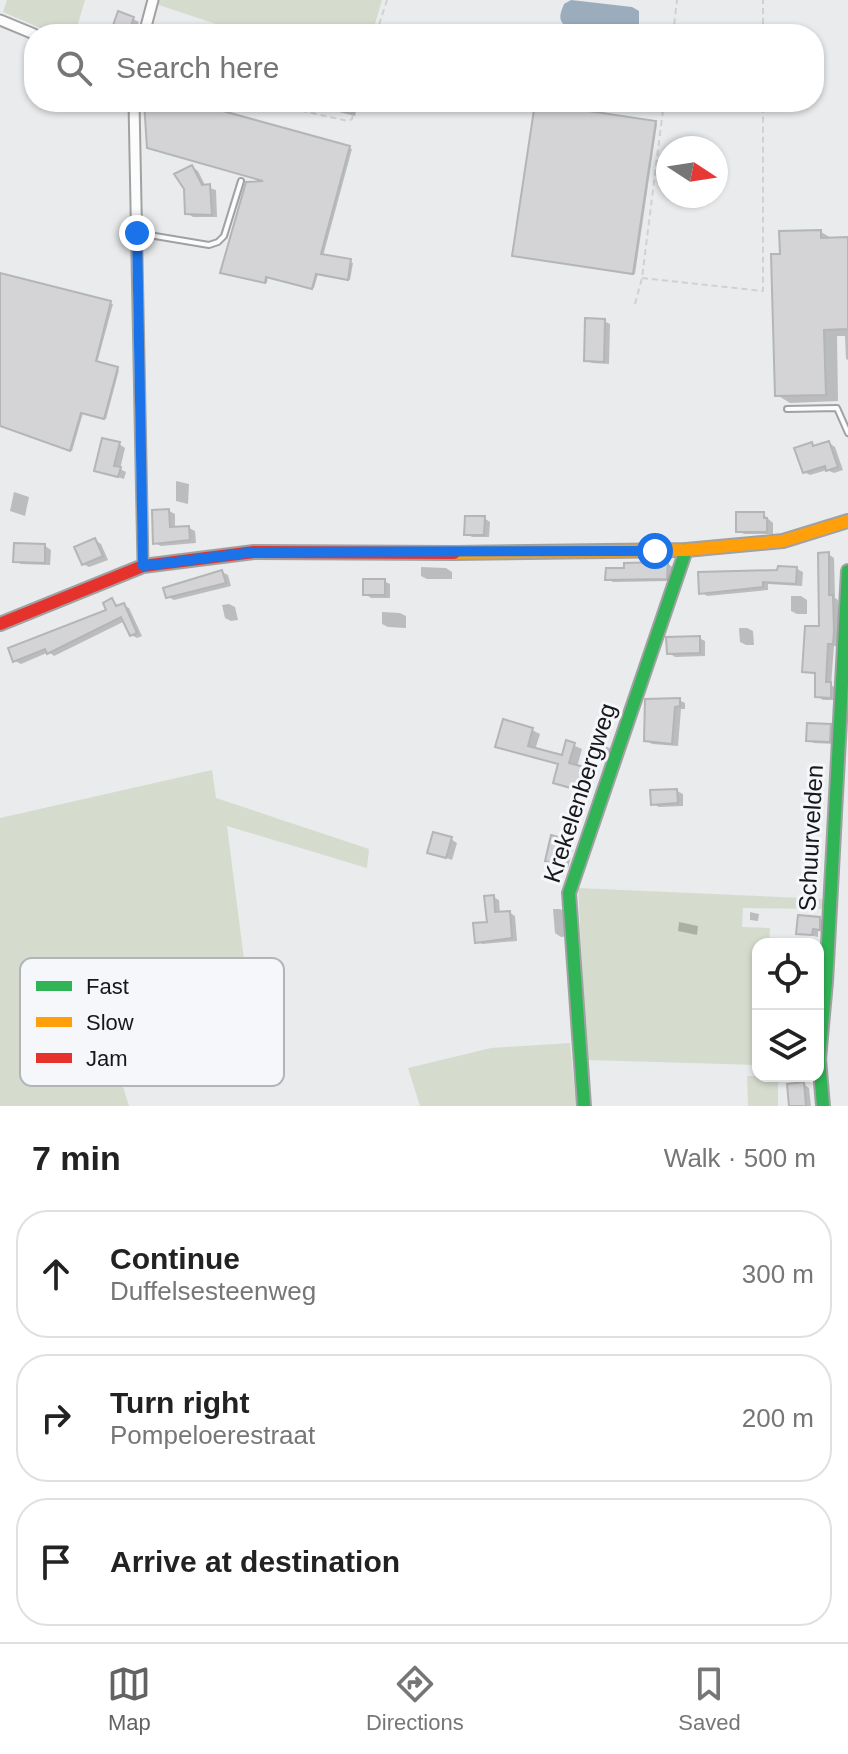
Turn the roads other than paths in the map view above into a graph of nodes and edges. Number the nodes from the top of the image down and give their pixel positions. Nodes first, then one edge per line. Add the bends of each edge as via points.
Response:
1 (153, 0) edge
2 (0, 20) edge
3 (147, 24) edge
4 (24, 30) edge
5 (134, 112) edge
6 (241, 181) dead end
7 (137, 233) junction
8 (787, 409) dead end
9 (848, 433) edge
10 (848, 521) edge
11 (686, 550) junction
12 (143, 566) junction
13 (848, 571) edge
14 (2, 622) edge
15 (584, 1106) edge
16 (823, 1106) edge

1 - 3 street
2 - 4 street
5 - 7 street
6 - 7 lane via 218,242
7 - 12 street
8 - 9 lane via 837,408
10 - 11 street via 783,541
11 - 12 street via 266,552
11 - 15 street, Krekelenbergweg via 569,893
12 - 14 street
13 - 16 street, Schuurvelden via 819,1059

